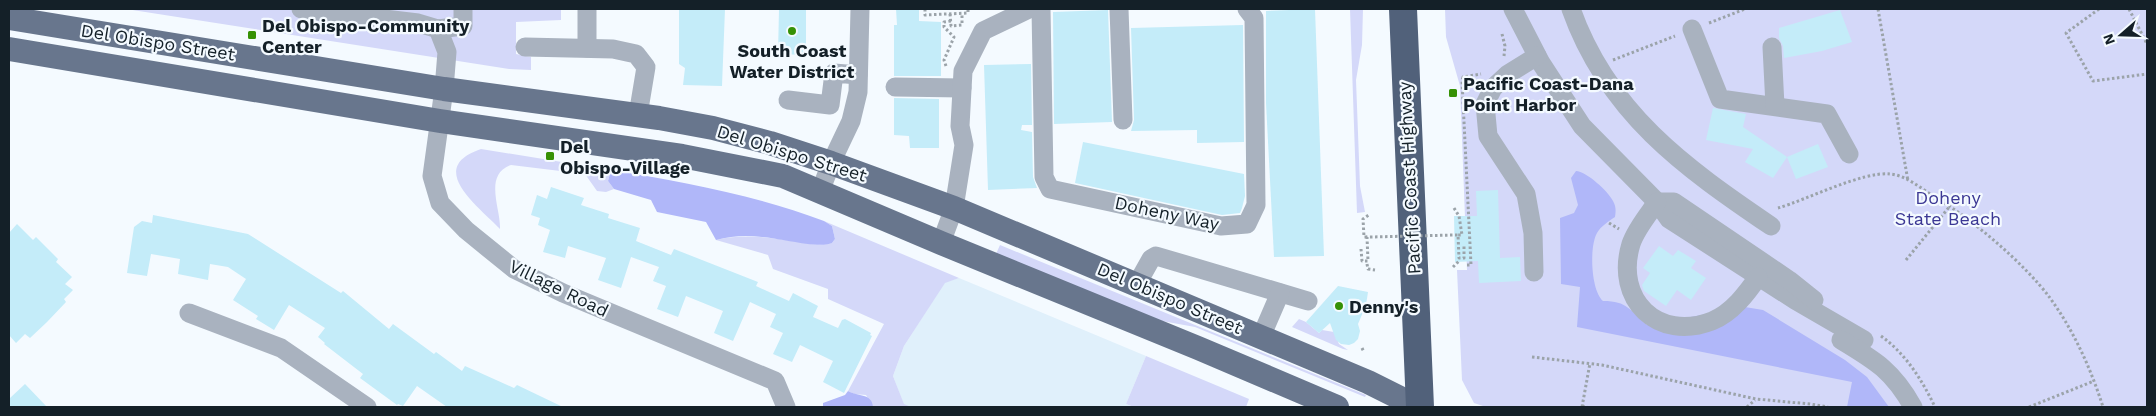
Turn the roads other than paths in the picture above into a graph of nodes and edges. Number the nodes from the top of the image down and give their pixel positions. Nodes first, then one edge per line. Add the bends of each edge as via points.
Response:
1 (302, 9) edge
2 (463, 9) edge
3 (587, 9) edge
4 (860, 9) edge
5 (1030, 9) edge
6 (1041, 9) edge
7 (1119, 9) edge
8 (1248, 9) edge
9 (1403, 9) edge
10 (1513, 9) edge
11 (1571, 9) edge
12 (349, 12) edge
13 (9, 18) edge
14 (438, 29) junction
15 (1692, 29) road end
16 (525, 47) dead end
17 (1772, 47) dead end
18 (587, 48) junction
19 (9, 50) edge
20 (1537, 56) junction
21 (858, 75) junction
22 (895, 87) dead end
23 (962, 88) junction
24 (444, 89) junction
25 (788, 100) dead end
26 (1775, 106) junction
27 (638, 115) junction
28 (1122, 120) dead end
29 (440, 121) junction
30 (1849, 154) dead end
31 (831, 163) junction
32 (820, 192) junction
33 (1657, 202) junction
34 (954, 208) junction
35 (1772, 218) road end
36 (941, 243) junction
37 (1534, 272) dead end
38 (1755, 281) junction
39 (1137, 284) junction
40 (1280, 293) junction
41 (1308, 300) dead end
42 (189, 313) dead end
43 (1261, 336) junction
44 (1864, 340) junction
45 (1877, 361) junction
46 (1330, 406) edge
47 (367, 407) edge
48 (786, 407) edge
49 (1419, 407) edge
50 (1913, 407) edge

1 - 12 street
2 - 14 street via 462,26
3 - 18 street
4 - 21 street
5 - 23 street via 983,31 963,71
6 - 8 street, Doheny Way via 1044,177 1050,189 1221,226 1247,224 1256,205 1254,18
7 - 28 street
9 - 49 highway, Pacific Coast Highway
10 - 20 street
11 - 35 street via 1598,66 1624,104 1658,143 1703,180
12 - 14 street
13 - 24 main road, Del Obispo Street
14 - 24 street, Village Road via 447,52
15 - 26 street via 1720,99
16 - 18 street
17 - 26 street
18 - 27 street via 613,48 636,54 641,60 646,67
19 - 29 main road, Del Obispo Street
20 - 33 street via 1582,126
20 - 37 street via 1508,74 1493,88 1485,104 1488,136 1526,194 1533,233
21 - 25 street via 834,74 830,105
21 - 31 street via 858,92 851,121
22 - 23 street
23 - 34 street via 960,126 964,145
24 - 27 main road, Del Obispo Street
24 - 29 street, Village Road
26 - 30 street via 1827,114
27 - 31 main road, Del Obispo Street via 770,142
29 - 32 main road, Del Obispo Street via 711,161 783,176
29 - 48 street, Village Road via 432,176 440,203 466,230 514,268 563,293 775,381
31 - 32 street
31 - 34 main road, Del Obispo Street
32 - 36 main road, Del Obispo Street
33 - 38 street via 1669,219
33 - 38 street via 1632,242 1628,260 1627,280 1644,311 1662,322 1698,325 1727,312
33 - 44 street via 1674,202 1704,221 1790,280
34 - 36 street
34 - 39 main road, Del Obispo Street
36 - 46 main road, Del Obispo Street
38 - 44 street
38 - 45 street
39 - 40 street via 1156,256
39 - 43 main road, Del Obispo Street
40 - 41 street
40 - 43 street
42 - 47 street via 281,348
43 - 49 main road, Del Obispo Street
44 - 45 street
45 - 50 street via 1895,378

